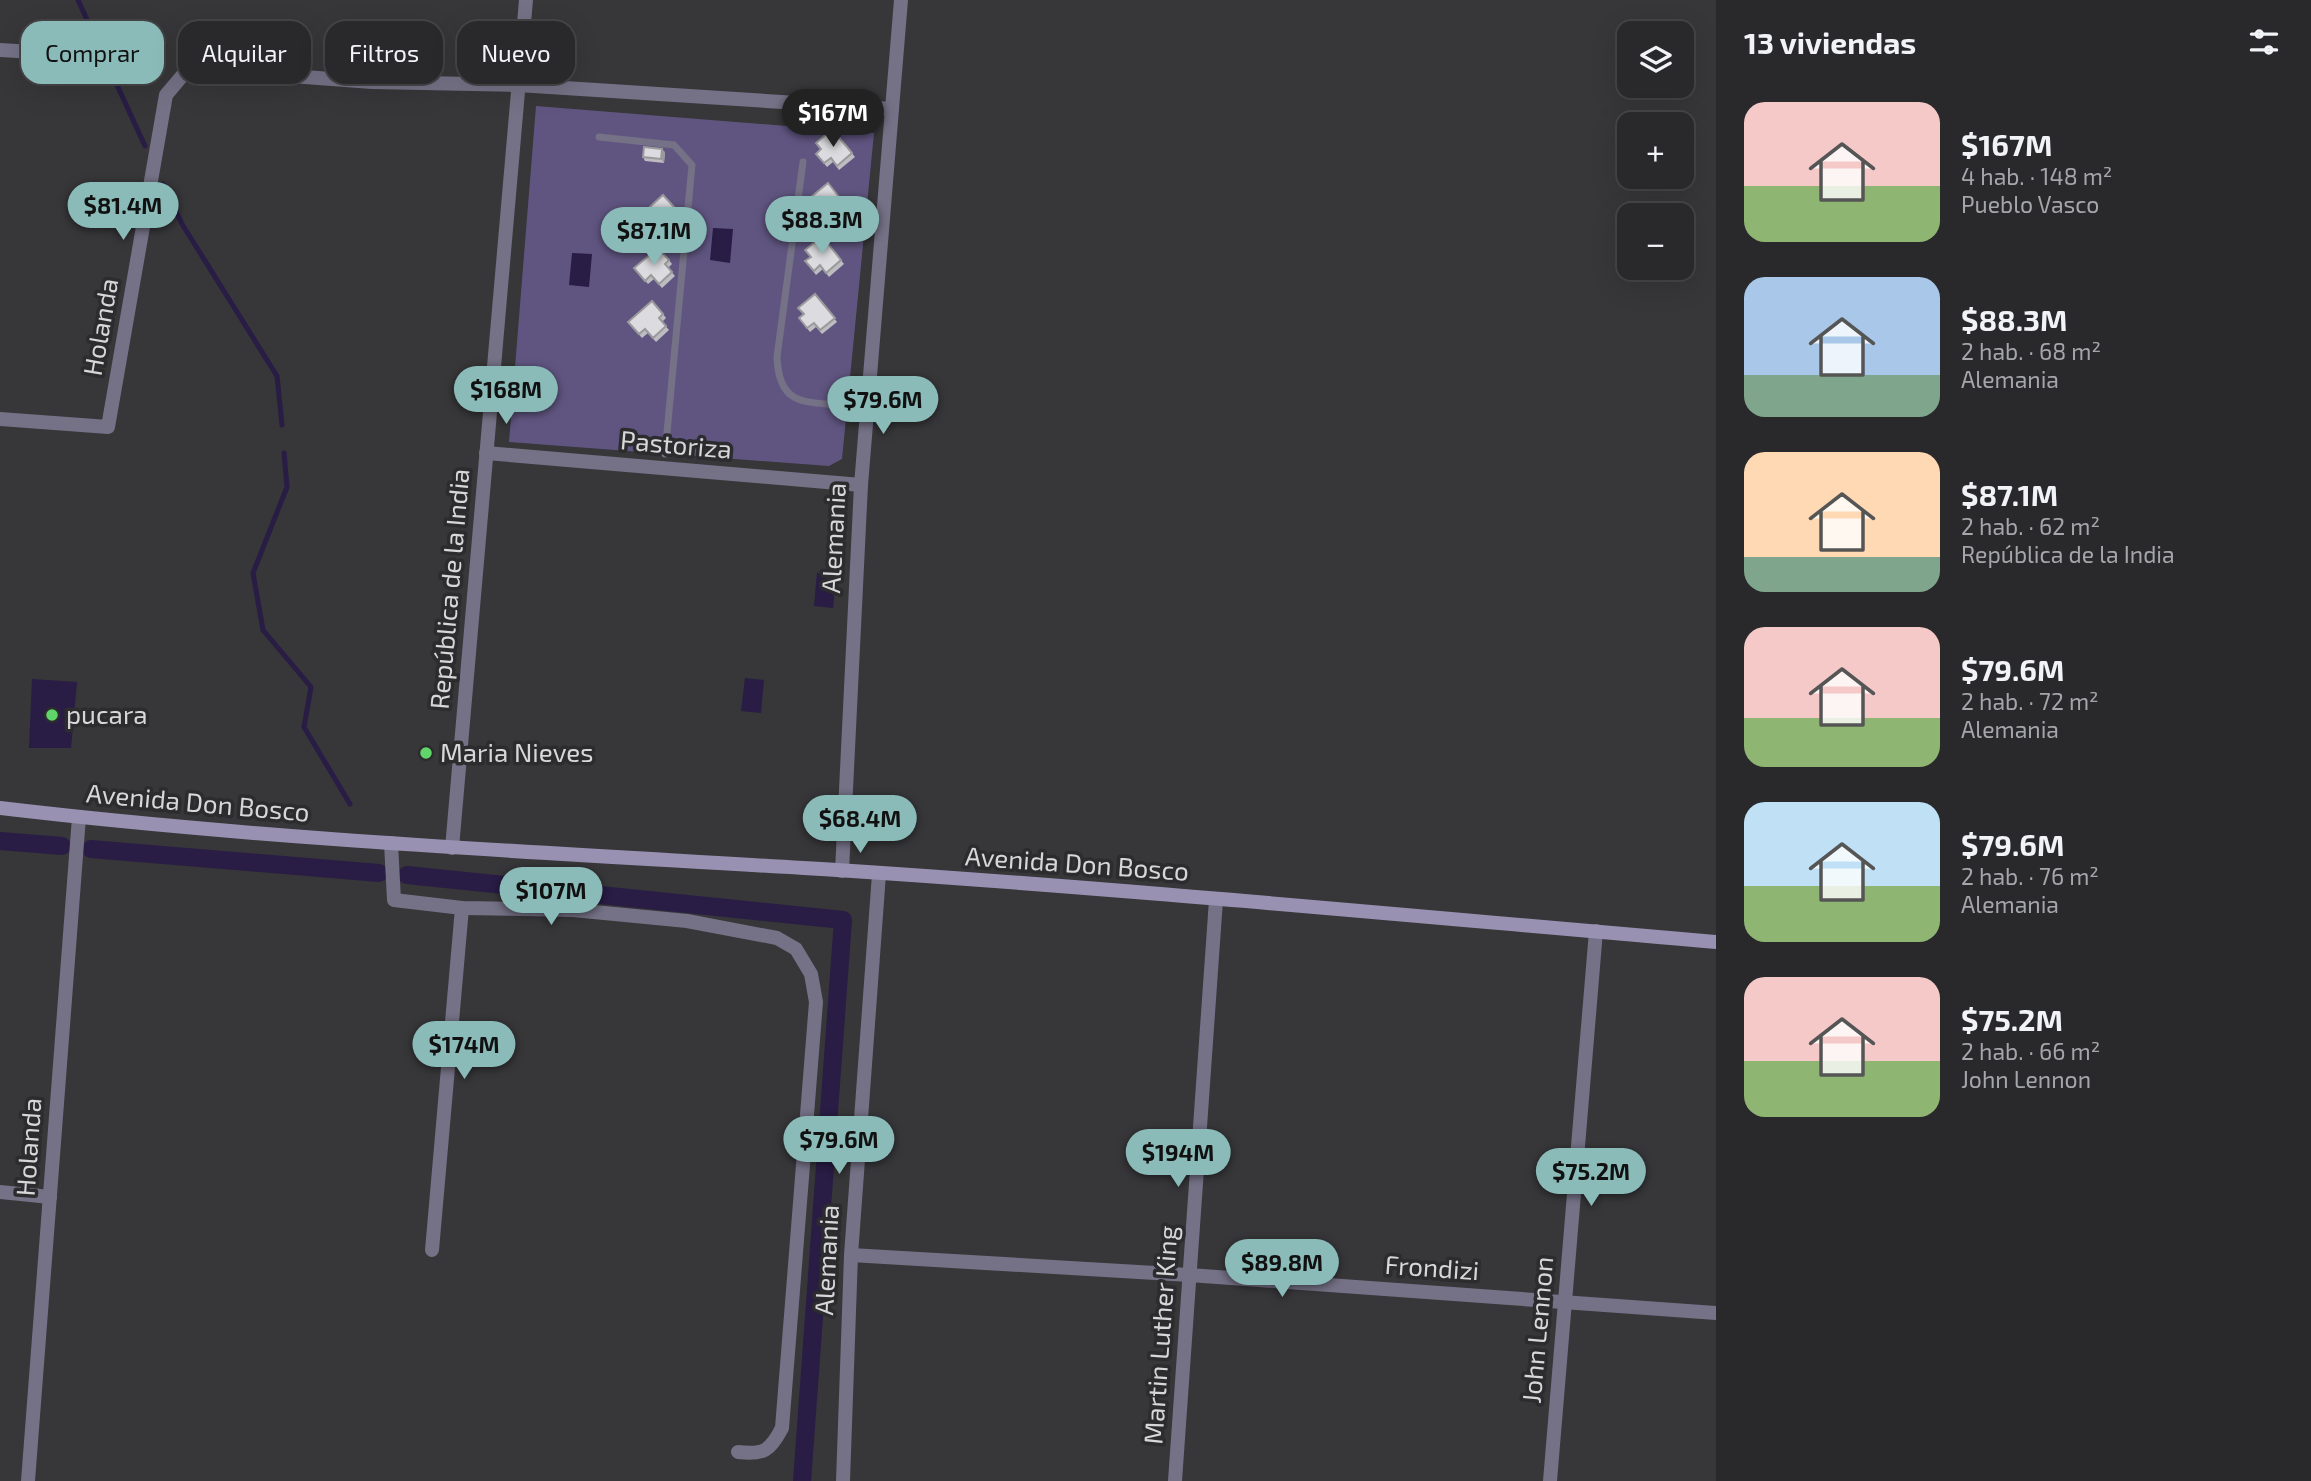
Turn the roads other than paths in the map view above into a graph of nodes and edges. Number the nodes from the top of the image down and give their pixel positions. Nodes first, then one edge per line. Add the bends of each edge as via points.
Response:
1 (526, 0) edge
2 (901, 0) edge
3 (0, 50) edge
4 (21, 51) edge
5 (518, 85) junction
6 (892, 110) junction
7 (599, 137) dead end
8 (803, 162) dead end
9 (847, 406) dead end
10 (0, 419) edge
11 (486, 453) junction
12 (666, 454) dead end
13 (861, 485) junction
14 (0, 808) edge
15 (79, 817) junction
16 (391, 843) junction
17 (452, 848) junction
18 (842, 871) junction
19 (878, 874) junction
20 (1216, 900) junction
21 (462, 908) junction
22 (1596, 931) junction
23 (1716, 942) edge
24 (0, 1192) edge
25 (50, 1197) junction
26 (432, 1250) dead end
27 (851, 1255) junction
28 (1189, 1275) junction
29 (1565, 1302) junction
30 (1716, 1313) edge
31 (738, 1452) dead end
32 (28, 1481) edge
33 (843, 1481) edge
34 (1175, 1481) edge
35 (1550, 1481) edge

1 - 5 street, República de la India
2 - 6 street, Alemania
3 - 4 street
5 - 6 street
5 - 10 street, Holanda via 372,82 197,69 182,76 166,95 108,427
5 - 11 street, República de la India
6 - 13 street, Alemania
7 - 12 lane via 674,145 692,165
8 - 9 lane via 778,374 782,388 796,399
11 - 13 street, Pastoriza
11 - 17 street, República de la India
13 - 18 street, Alemania
14 - 15 main road, Avenida Don Bosco
15 - 16 main road, Avenida Don Bosco
15 - 25 street, Holanda
16 - 17 main road, Avenida Don Bosco
16 - 21 street via 394,900
17 - 18 main road, Avenida Don Bosco
18 - 19 main road, Avenida Don Bosco
19 - 20 main road, Avenida Don Bosco
19 - 27 street, Alemania
20 - 22 main road, Avenida Don Bosco
20 - 28 street, Martin Luther King
21 - 26 street
21 - 31 street, Alemania via 573,910 687,921 777,938 796,949 811,974 816,1002 782,1428 774,1444 757,1454
22 - 23 main road, Avenida Don Bosco
22 - 29 street, John Lennon
24 - 25 street
25 - 32 street, Holanda
27 - 28 street, Frondizi
27 - 33 street, Alemania
28 - 29 street, Frondizi
28 - 34 street, Martin Luther King
29 - 30 street, Frondizi
29 - 35 street, John Lennon

